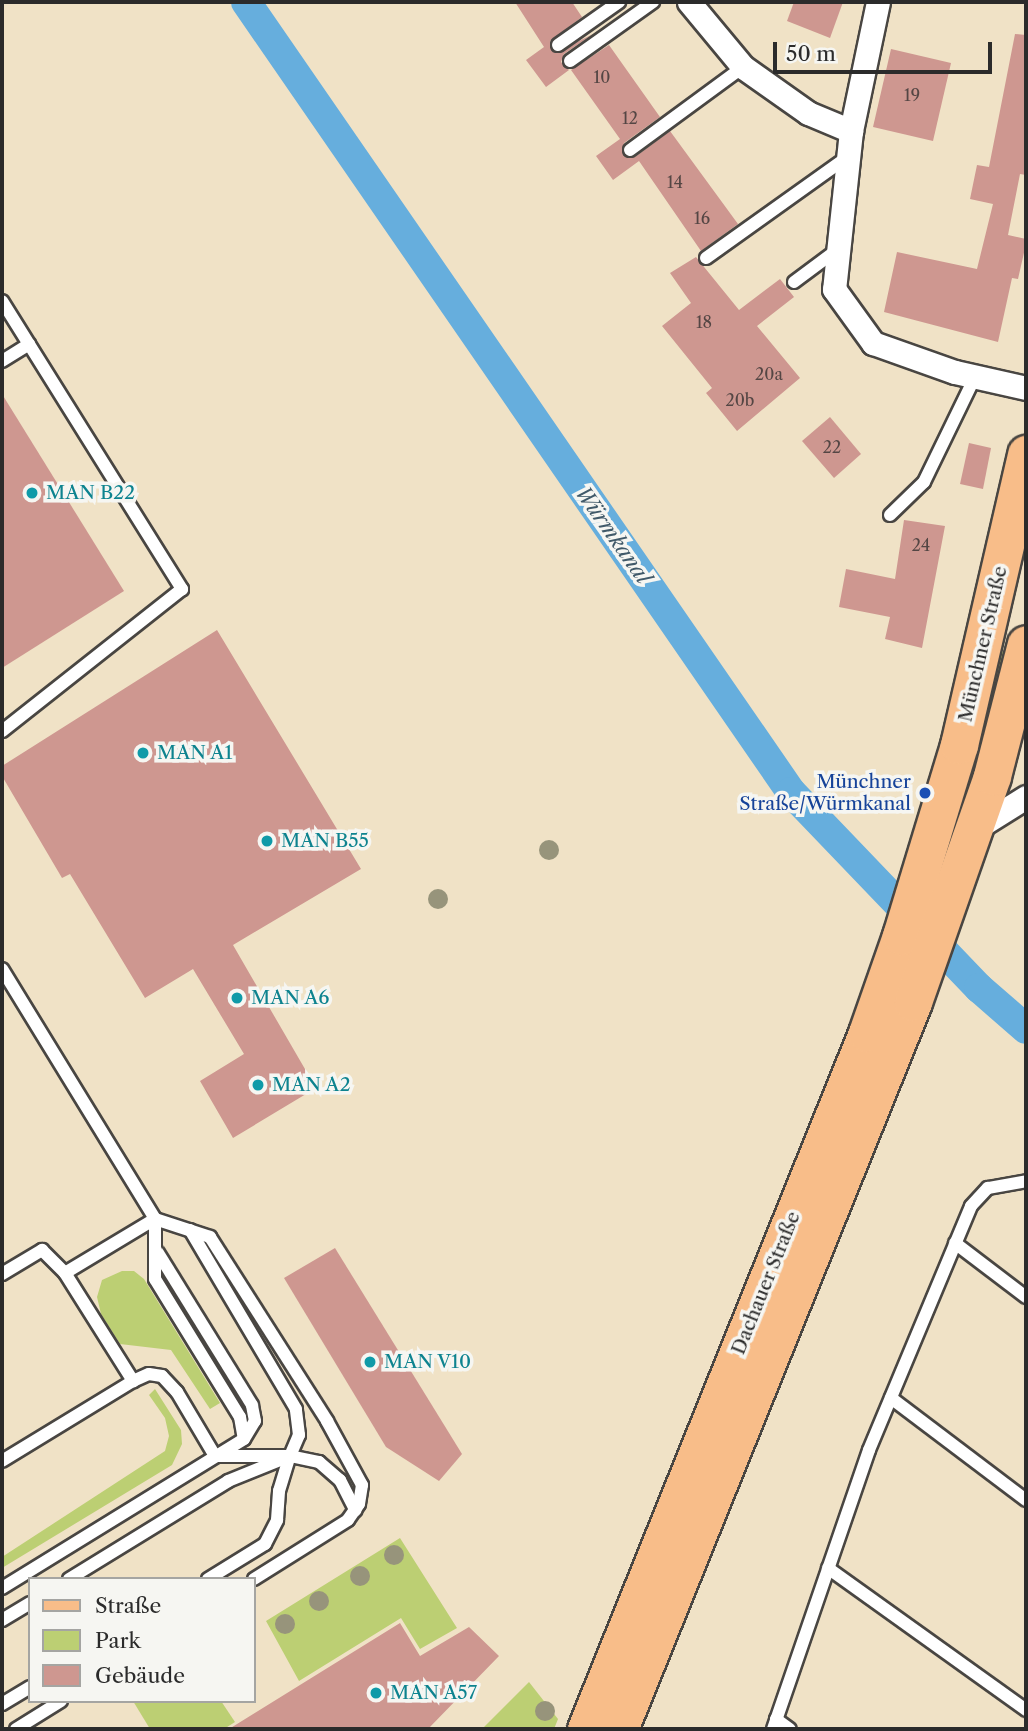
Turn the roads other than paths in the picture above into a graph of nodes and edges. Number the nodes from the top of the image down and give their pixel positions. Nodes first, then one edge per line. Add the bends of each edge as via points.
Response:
1 (619, 2) edge
2 (653, 2) edge
3 (689, 2) edge
4 (878, 2) edge
5 (558, 45) dead end
6 (570, 61) dead end
7 (743, 67) junction
8 (851, 131) junction
9 (631, 150) dead end
10 (845, 159) junction
11 (837, 250) junction
12 (706, 258) dead end
13 (794, 282) dead end
14 (2, 301) edge
15 (29, 344) junction
16 (2, 361) edge
17 (975, 377) junction
18 (1026, 388) edge
19 (1026, 454) edge
20 (890, 515) dead end
21 (1026, 644) edge
22 (2, 732) edge
23 (1026, 797) edge
24 (975, 828) junction
25 (933, 833) joint
26 (2, 969) edge
27 (1026, 1181) edge
28 (155, 1219) junction
29 (190, 1230) junction
30 (955, 1243) junction
31 (65, 1273) junction
32 (2, 1274) edge
33 (1026, 1297) edge
34 (133, 1381) junction
35 (891, 1398) junction
36 (215, 1456) junction
37 (290, 1456) junction
38 (2, 1461) edge
39 (1026, 1500) edge
40 (355, 1510) junction
41 (828, 1568) junction
42 (72, 1577) edge
43 (211, 1577) edge
44 (256, 1578) edge
45 (2, 1588) edge
46 (28, 1604) edge
47 (2, 1620) edge
48 (28, 1688) edge
49 (58, 1703) edge
50 (2, 1704) edge
51 (1026, 1710) edge
52 (775, 1724) edge
53 (16, 1729) edge
54 (586, 1729) edge
55 (619, 1729) edge
56 (790, 1729) edge

1 - 5 lane
2 - 6 lane
3 - 7 street
4 - 8 street
7 - 8 street via 808,113
7 - 9 lane
8 - 10 street
10 - 11 street
10 - 12 lane
11 - 13 lane
11 - 17 street via 834,289 873,343
14 - 15 lane
15 - 16 lane
15 - 22 lane via 181,589
17 - 18 street
17 - 20 lane via 925,482
19 - 25 main road, Münchner Straße via 972,693
21 - 24 main road
23 - 24 street
24 - 55 main road, Dachauer Straße via 926,964
25 - 54 main road, Dachauer Straße via 867,1032
26 - 28 lane
27 - 30 lane via 988,1188 971,1206
28 - 29 lane
28 - 31 lane
28 - 36 lane via 155,1279 240,1417 244,1438
29 - 37 lane via 296,1409 299,1435
29 - 40 lane via 210,1237 327,1421 362,1485
30 - 33 lane
30 - 35 lane
31 - 32 lane via 42,1250
31 - 34 lane
34 - 36 lane via 149,1374 162,1376
34 - 38 lane
35 - 39 lane
35 - 41 lane
36 - 37 lane
36 - 45 lane
37 - 40 lane via 319,1462 340,1480
37 - 42 lane via 228,1481
37 - 43 lane via 279,1491 277,1520 265,1544
40 - 44 lane via 348,1520
41 - 51 lane
41 - 52 lane
46 - 47 lane
48 - 50 lane
49 - 53 lane
52 - 56 lane

